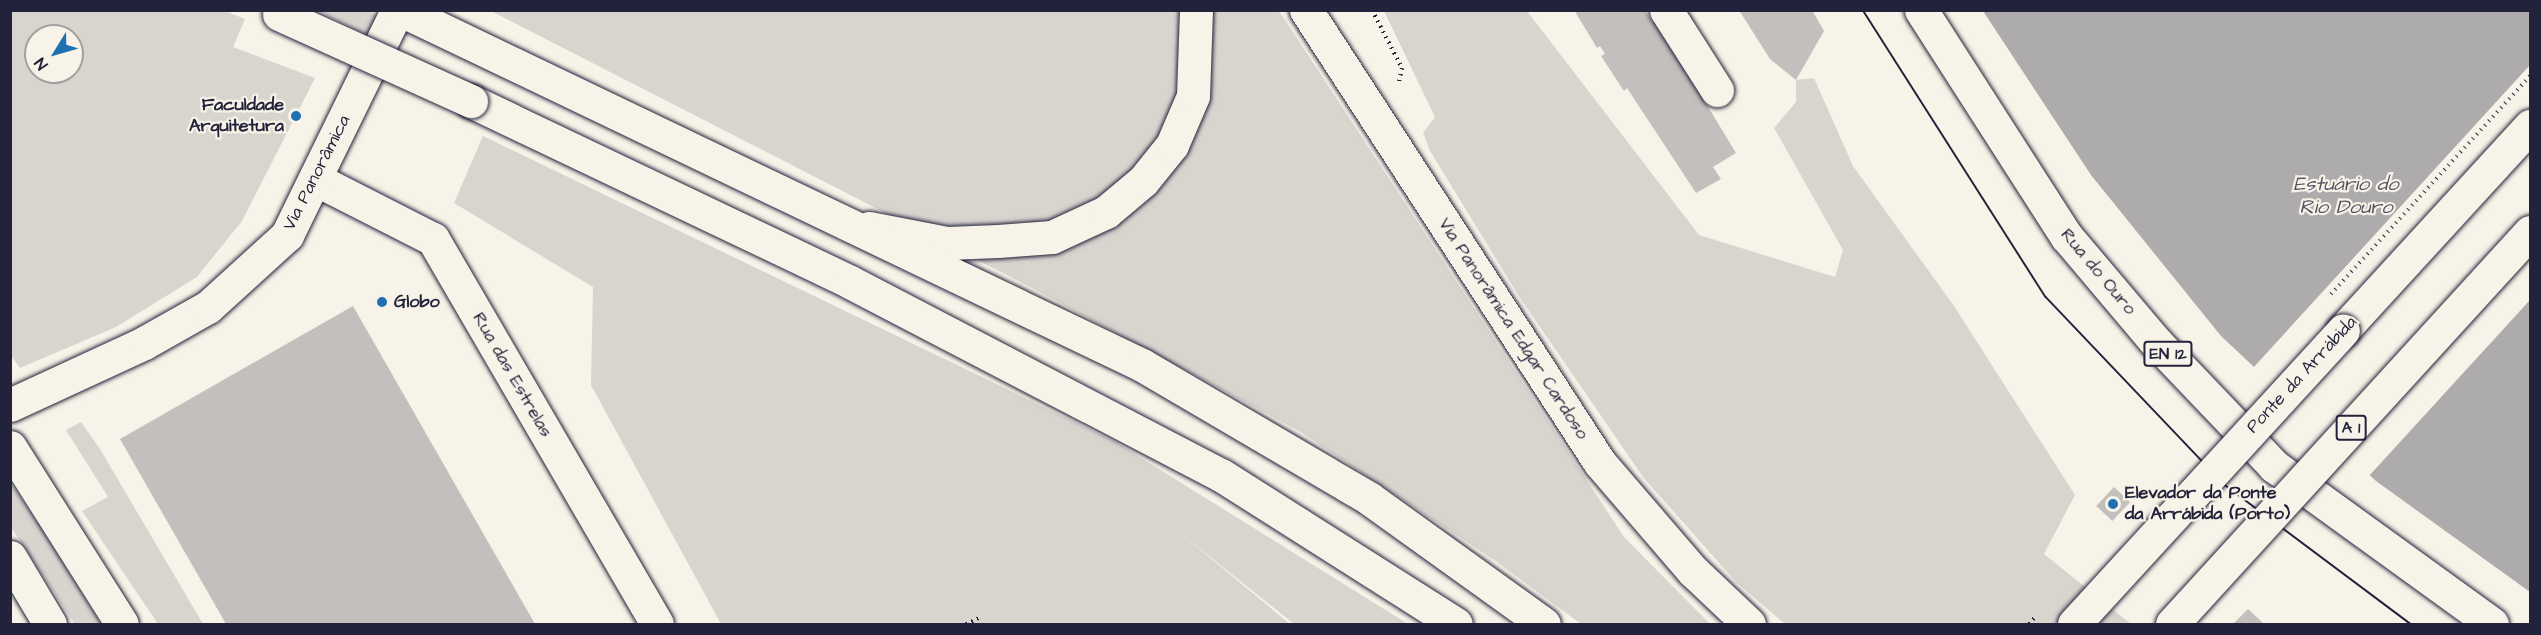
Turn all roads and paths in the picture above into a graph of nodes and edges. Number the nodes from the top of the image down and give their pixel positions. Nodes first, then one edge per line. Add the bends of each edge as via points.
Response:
1 (399, 10) edge
2 (1196, 10) edge
3 (1306, 10) edge
4 (1372, 10) edge
5 (1666, 10) edge
6 (1921, 10) edge
7 (275, 12) edge
8 (1402, 68) dead end
9 (1717, 90) dead end
10 (2530, 126) edge
11 (315, 179) junction
12 (848, 224) junction
13 (2530, 232) edge
14 (10, 405) edge
15 (10, 447) edge
16 (10, 557) edge
17 (981, 617) dead end
18 (50, 624) edge
19 (122, 624) edge
20 (657, 624) edge
21 (966, 624) edge
22 (1456, 624) edge
23 (1544, 624) edge
24 (1749, 624) edge
25 (2074, 624) edge
26 (2172, 624) edge
27 (2492, 624) edge

1 - 11 main road, Via Panorâmica
1 - 12 main road
2 - 12 main road via 1193,96 1172,145 1143,181 1106,212 1052,237 998,241 947,243
3 - 24 main road, Via Panorâmica Edgar Cardoso via 1600,463 1693,571
4 - 8 path
5 - 9 main road
6 - 27 main road, Rua do Ouro / EN 12 via 2067,237 2155,341 2274,466
7 - 22 main road, bridge via 471,100 850,282 1221,474
10 - 25 main road, Ponte da Arrábida, bridge
11 - 14 main road, Via Panorâmica via 287,235 208,307 144,343
11 - 20 main road, Rua das Estrelas via 433,239
12 - 23 main road via 1142,365 1370,500
13 - 26 main road, A 1, bridge
15 - 19 main road
16 - 18 main road
17 - 21 path

